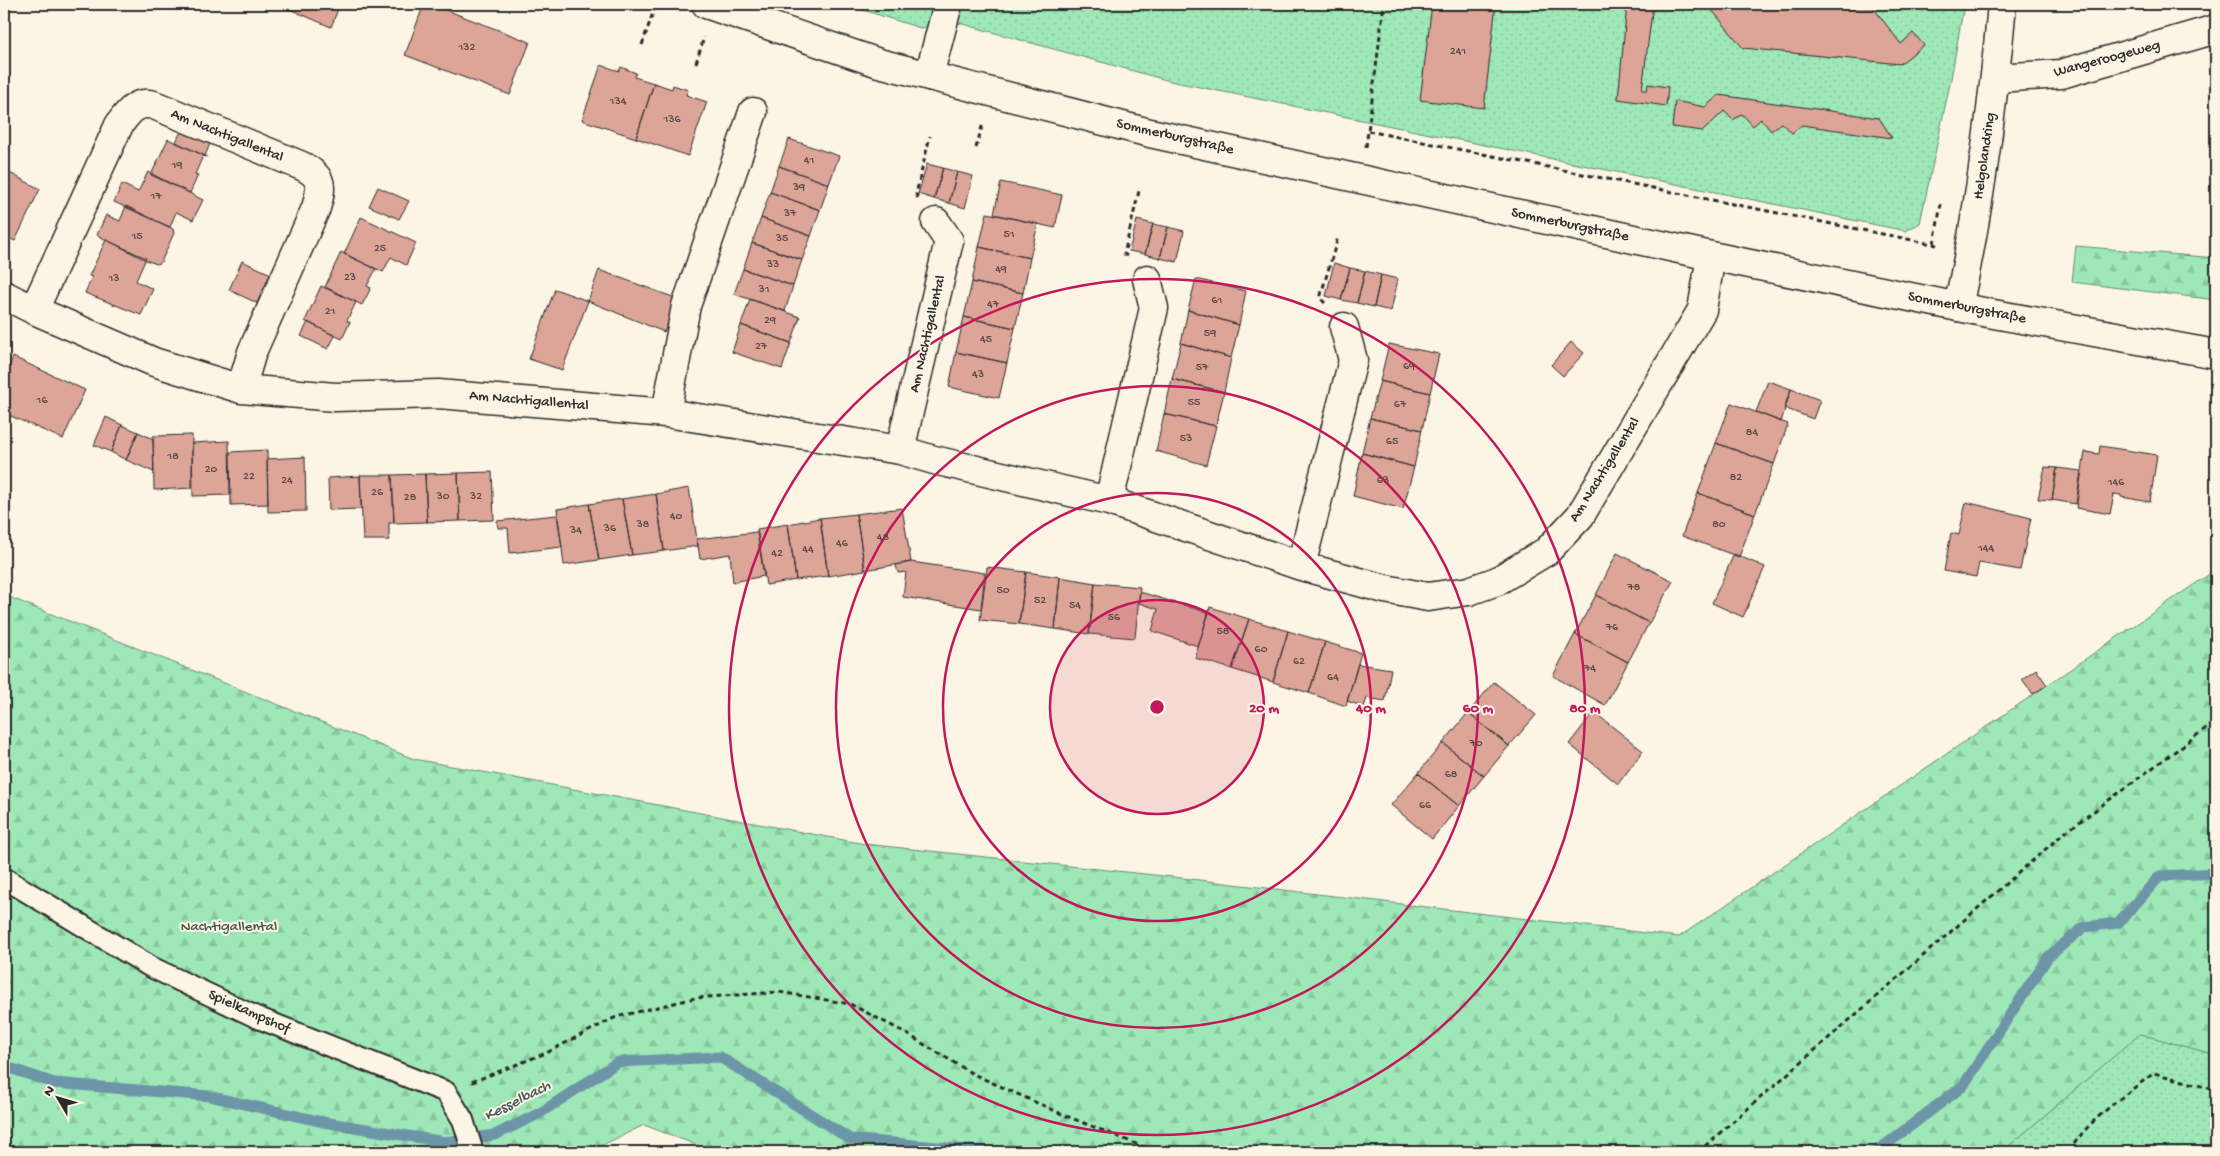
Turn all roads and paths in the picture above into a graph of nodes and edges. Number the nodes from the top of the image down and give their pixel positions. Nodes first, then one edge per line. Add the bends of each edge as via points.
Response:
1 (656, 4) edge
2 (706, 4) edge
3 (948, 4) edge
4 (1384, 4) edge
5 (2002, 4) edge
6 (2216, 29) edge
7 (642, 45) dead end
8 (929, 76) junction
9 (1996, 78) junction
10 (753, 112) dead end
11 (983, 123) dead end
12 (1368, 131) junction
13 (930, 136) dead end
14 (976, 148) dead end
15 (1363, 180) junction
16 (1139, 191) dead end
17 (1941, 204) dead end
18 (936, 222) joint
19 (1338, 236) dead end
20 (1934, 244) junction
21 (1970, 252) junction
22 (1711, 256) junction
23 (1147, 280) joint
24 (4, 295) edge
25 (1958, 307) junction
26 (34, 310) junction
27 (1344, 327) joint
28 (2216, 354) edge
29 (241, 389) junction
30 (666, 413) junction
31 (900, 450) junction
32 (1109, 501) junction
33 (1301, 566) junction
34 (2216, 721) edge
35 (4, 878) edge
36 (2216, 1090) edge
37 (446, 1092) junction
38 (472, 1151) edge
39 (1156, 1152) edge
40 (1698, 1152) edge
41 (2070, 1152) edge

1 - 7 path
2 - 8 street, Sommerburgstraße via 845,52
3 - 8 street
4 - 12 path
5 - 9 street, Helgolandring
6 - 9 street, Wangeroogeweg via 2061,74
8 - 15 street, Sommerburgstraße via 1150,133
9 - 21 street, Helgolandring
10 - 30 street via 686,306
11 - 14 path
12 - 15 path
12 - 20 path
13 - 18 path via 916,194
15 - 22 street, Sommerburgstraße
16 - 23 path via 1124,254
17 - 20 path
18 - 31 street, Am Nachtigallental via 949,241
19 - 27 path via 1320,298
20 - 21 path
21 - 25 street, Helgolandring
22 - 25 street, Sommerburgstraße
22 - 33 street, Am Nachtigallental via 1702,310 1580,516 1547,551 1497,581 1469,591 1428,597
23 - 32 street via 1154,308
24 - 26 street, Am Nachtigallental
25 - 28 street, Sommerburgstraße
26 - 29 street, Am Nachtigallental via 154,362
26 - 29 street, Am Nachtigallental via 119,125 136,106 154,105 302,166 314,172 319,180 321,192 316,208 252,352
27 - 33 street via 1352,360
29 - 30 street, Am Nachtigallental via 335,397 438,394
30 - 31 street, Am Nachtigallental
31 - 32 street, Am Nachtigallental
32 - 33 street, Am Nachtigallental
34 - 40 path via 2064,834
35 - 37 lane, Spielkampshof via 151,967 230,1005
36 - 41 path via 2154,1073 2118,1100 2074,1141
37 - 38 lane via 463,1120
37 - 39 path via 546,1053 616,1017 695,998 779,992 850,1004 973,1074

